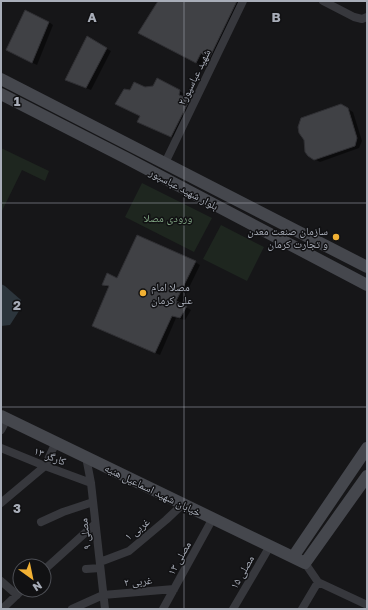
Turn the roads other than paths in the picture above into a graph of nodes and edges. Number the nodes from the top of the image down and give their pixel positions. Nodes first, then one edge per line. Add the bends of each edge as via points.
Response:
1 (243, 1) edge
2 (323, 1) edge
3 (364, 18) edge
4 (1, 78) edge
5 (1, 94) edge
6 (133, 146) junction
7 (126, 158) junction
8 (165, 163) junction
9 (367, 267) edge
10 (367, 285) edge
11 (4, 417) edge
12 (1, 430) edge
13 (56, 442) junction
14 (1, 448) edge
15 (367, 448) edge
16 (86, 457) junction
17 (45, 466) junction
18 (367, 476) edge
19 (90, 483) junction
20 (93, 502) junction
21 (1, 503) edge
22 (183, 504) junction
23 (213, 518) junction
24 (41, 522) dead end
25 (95, 524) junction
26 (270, 546) junction
27 (293, 557) junction
28 (52, 563) edge
29 (305, 563) junction
30 (100, 565) junction
31 (86, 569) dead end
32 (1, 581) edge
33 (318, 582) junction
34 (12, 588) edge
35 (174, 589) junction
36 (103, 595) junction
37 (14, 598) edge
38 (366, 605) edge
39 (2, 609) edge
40 (72, 609) edge
41 (105, 609) edge
42 (163, 609) edge
43 (233, 609) edge
44 (302, 609) edge

1 - 8 street, شهید عباسپور۲
2 - 3 street via 354,17
4 - 6 main road, بلوار شهید عباسپور
5 - 7 main road, بلوار شهید عباسپور
6 - 7 main road
6 - 8 main road, بلوار شهید عباسپور
7 - 10 main road, بلوار شهید عباسپور
8 - 9 main road, بلوار شهید عباسپور
11 - 12 street
11 - 13 main road, خیابان شهید اسماعیل هنیه
13 - 16 main road, خیابان شهید اسماعیل هنیه
13 - 17 street
14 - 17 street, کارگر ۱۳
15 - 27 main road
16 - 19 street, مصلی ۹
16 - 22 main road, خیابان شهید اسماعیل هنیه
17 - 19 street, کارگر ۱۳
17 - 21 street
18 - 29 main road
19 - 20 street, مصلی ۹
20 - 24 street
20 - 25 street, مصلی ۹
22 - 23 main road, خیابان شهید اسماعیل هنیه
22 - 30 street, ۱ غربی via 129,551
23 - 26 main road, خیابان شهید اسماعیل هنیه
23 - 35 street, مصلی ۱۳
25 - 28 street
25 - 30 street, مصلی ۹
26 - 27 main road, خیابان شهید اسماعیل هنیه
26 - 43 street, مصلی ۱۵
27 - 29 main road, خیابان شهید اسماعیل هنیه
29 - 33 street
30 - 31 street, ۱ غربی
30 - 36 street, مصلی ۹
32 - 34 street
33 - 38 street
33 - 44 street
35 - 36 street, ۲ غربی
35 - 42 street, مصلی ۱۳
36 - 40 street, ۲ غربی
36 - 41 street, مصلی ۹
37 - 39 street

